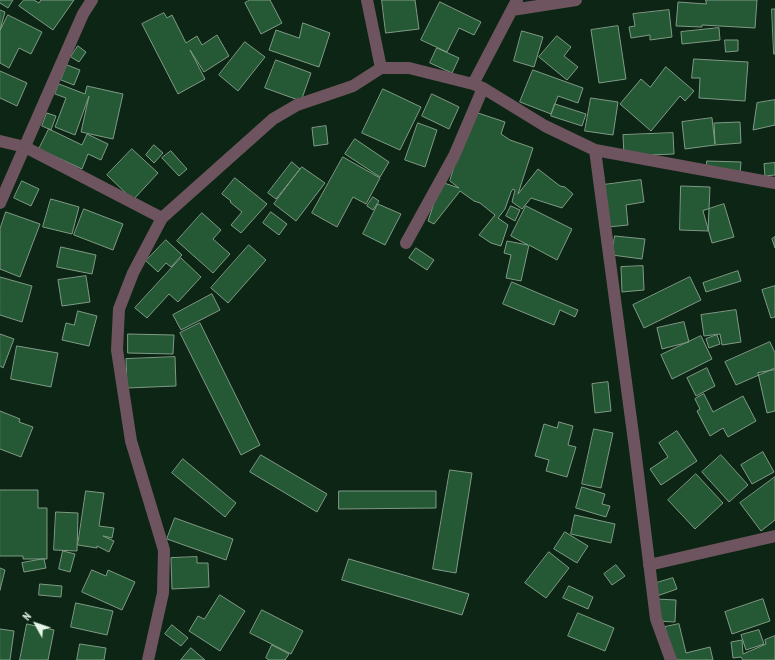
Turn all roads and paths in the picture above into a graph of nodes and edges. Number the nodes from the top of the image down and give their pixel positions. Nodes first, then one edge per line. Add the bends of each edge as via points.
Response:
1 (92, 0) edge
2 (367, 0) edge
3 (576, 0) edge
4 (515, 5) edge
5 (381, 68) junction
6 (478, 86) junction
7 (0, 141) edge
8 (25, 147) junction
9 (595, 150) junction
10 (775, 183) edge
11 (0, 203) edge
12 (162, 218) junction
13 (406, 243) dead end
14 (775, 536) edge
15 (649, 565) junction
16 (148, 660) edge
17 (671, 660) edge

1 - 8 street via 83,14
2 - 5 street
3 - 4 street
4 - 6 street
5 - 6 street via 409,68
5 - 12 street via 353,86 297,105 273,119
6 - 9 street via 521,113
6 - 13 street via 454,156
7 - 8 street
8 - 11 street
8 - 12 street
9 - 10 street
9 - 15 street
12 - 16 street via 133,273 119,309 117,350 131,441 164,550 163,593
14 - 15 street
15 - 17 street via 656,619

